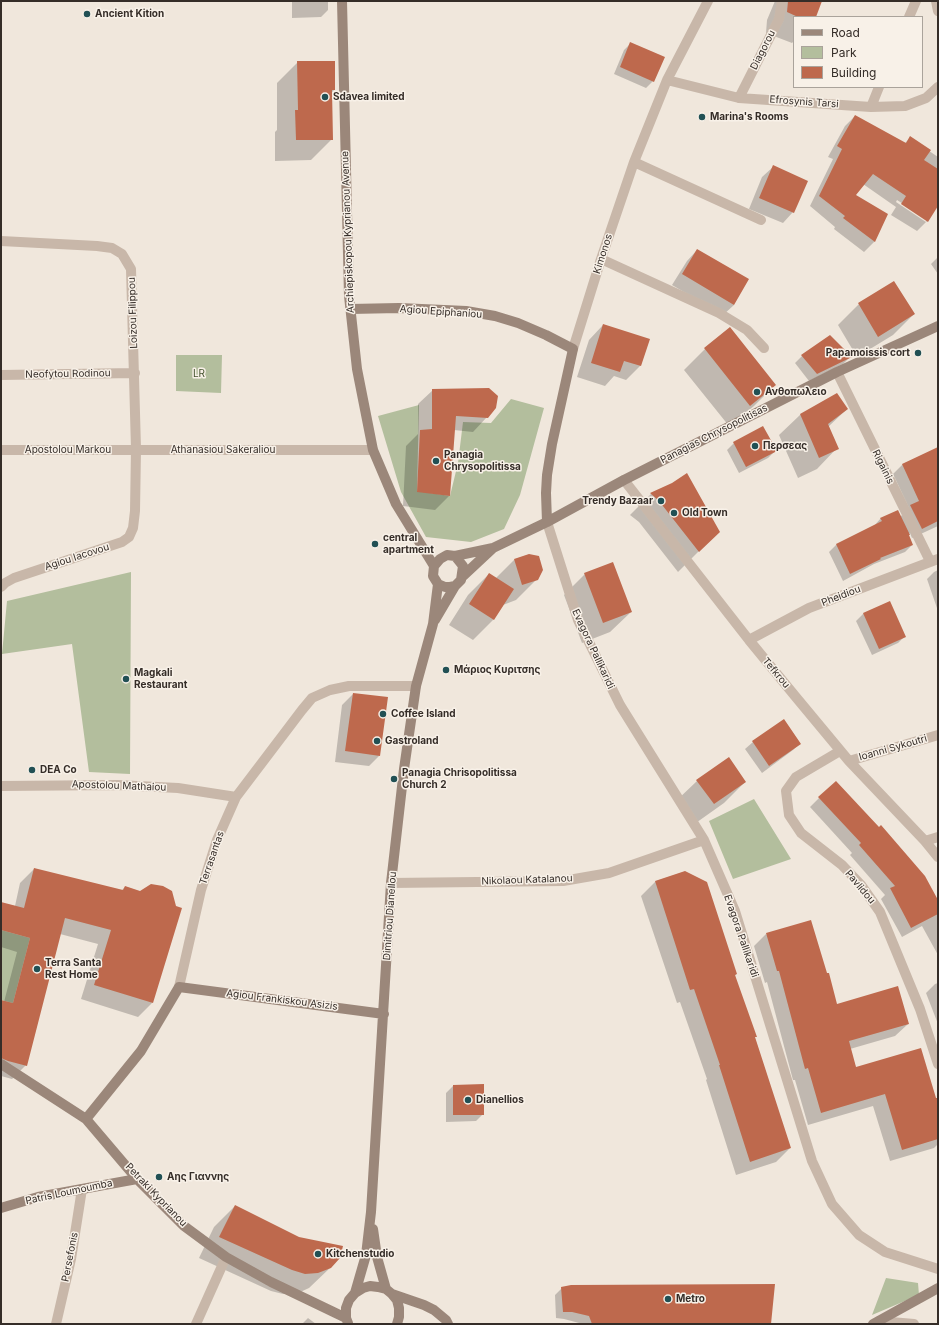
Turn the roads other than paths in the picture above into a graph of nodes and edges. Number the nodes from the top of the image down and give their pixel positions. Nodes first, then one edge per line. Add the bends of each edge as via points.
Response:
1 (342, 1) edge
2 (708, 1) edge
3 (782, 1) edge
4 (916, 1) edge
5 (936, 1) edge
6 (938, 11) edge
7 (909, 16) edge
8 (667, 80) junction
9 (938, 87) edge
10 (879, 88) edge
11 (739, 98) junction
12 (871, 107) junction
13 (634, 162) junction
14 (761, 220) dead end
15 (1, 241) edge
16 (601, 259) junction
17 (350, 309) junction
18 (938, 326) edge
19 (764, 348) dead end
20 (573, 349) junction
21 (837, 372) junction
22 (134, 373) junction
23 (1, 375) edge
24 (136, 449) junction
25 (1, 450) edge
26 (373, 450) junction
27 (624, 480) junction
28 (546, 522) junction
29 (493, 548) junction
30 (455, 556) junction
31 (934, 560) edge
32 (434, 566) junction
33 (463, 576) junction
34 (438, 584) junction
35 (1, 586) edge
36 (455, 586) junction
37 (434, 624) junction
38 (748, 640) junction
39 (416, 686) junction
40 (938, 735) edge
41 (840, 751) junction
42 (849, 761) junction
43 (1, 786) edge
44 (236, 797) junction
45 (938, 837) edge
46 (704, 840) junction
47 (925, 840) junction
48 (938, 857) edge
49 (391, 884) junction
50 (179, 987) junction
51 (384, 1014) junction
52 (1, 1064) edge
53 (938, 1064) edge
54 (86, 1119) junction
55 (137, 1179) junction
56 (82, 1189) junction
57 (1, 1208) edge
58 (371, 1212) junction
59 (226, 1257) junction
60 (938, 1269) edge
61 (938, 1288) edge
62 (389, 1292) junction
63 (355, 1293) junction
64 (348, 1321) edge
65 (876, 1323) edge
66 (56, 1324) edge
67 (196, 1324) edge
68 (397, 1324) edge
69 (448, 1324) edge
70 (914, 1324) edge

1 - 17 street, Archiepiskopou Kyprianou Avenue
2 - 8 street, Kimonos
3 - 11 street, Diagorou via 779,19
4 - 7 street
5 - 6 street
8 - 11 street, Efrosynis Tarsi
8 - 13 street, Kimonos
9 - 12 street, Efrosynis Tarsi via 926,98 905,106
10 - 12 street
11 - 12 street, Efrosynis Tarsi
13 - 14 street
13 - 16 street, Kimonos
15 - 22 street, Loizou Filippou via 97,246 112,248 122,254 132,269
16 - 19 street via 719,313 747,330
16 - 20 street, Kimonos
17 - 20 street, Agiou Epiphaniou via 466,311 518,323
17 - 26 street, Archiepiskopou Kyprianou Avenue via 357,369
18 - 21 street, Panagias Chrysopolitisas
20 - 28 street, Kimonos via 548,468
21 - 27 street, Panagias Chrysopolitisas
21 - 31 street, Rigainis
22 - 23 street, Neofytou Rodinou
22 - 24 street, Loizou Filippou
24 - 25 street, Apostolou Markou
24 - 26 street, Athanasiou Sakeraliou
24 - 35 street, Agiou Iacovou via 135,511 129,537 122,542 14,578
26 - 32 street, Archiepiskopou Kyprianou Avenue via 396,504
27 - 28 street, Panagias Chrysopolitisas
27 - 38 street, Tefkrou
28 - 29 street, Panagias Chrysopolitisas
28 - 46 street, Evagora Pallikaridi via 578,620 620,705
29 - 30 street, Panagias Chrysopolitisas
29 - 33 street, Panagias Chrysopolitisas
30 - 32 street via 440,559
30 - 33 street via 463,566
31 - 38 street, Pheidiou via 809,608
32 - 34 street, Archiepiskopou Kyprianou Avenue via 433,576
33 - 36 street
34 - 36 street via 445,587
34 - 37 street, Dimitriou Dianellou
36 - 37 street, Dimitriou Dianellou
37 - 39 street, Dimitriou Dianellou
38 - 41 street, Tefkrou
39 - 44 street, Terrasantas via 349,686 330,690 312,698
39 - 49 street, Dimitriou Dianellou
40 - 42 street, Ioanni Sykoutri
41 - 42 street, Tefkrou
41 - 53 street, Pavlidou via 796,777 786,791 789,815 802,833 842,865 861,885 880,912 920,1009
42 - 47 street, Tefkrou
43 - 44 street, Apostolou Mathaiou via 117,785 178,788
44 - 50 street, Terrasantas via 217,840 201,890
45 - 47 street
46 - 49 street, Nikolaou Katalanou via 609,873 563,881
46 - 60 street, Evagora Pallikaridi via 735,911 812,1161 832,1204 859,1235 885,1252
47 - 48 street, Tefkrou
49 - 51 street, Dimitriou Dianellou
50 - 51 street, Agiou Frankiskou Asizis
50 - 54 street, Terrasantas via 141,1051
51 - 58 street, Dimitriou Dianellou
52 - 54 street, Petraki Kyprianou
54 - 55 street, Petraki Kyprianou
55 - 56 street, Patris Loumoumba
55 - 59 street, Petraki Kyprianou via 184,1226
56 - 57 street, Patris Loumoumba via 38,1197
56 - 66 street, Persefonis via 71,1259
58 - 62 street, Dimitriou Dianellou via 380,1272
58 - 63 street, Dimitriou Dianellou via 366,1255
59 - 64 street, Petraki Kyprianou
59 - 67 street
61 - 65 street
62 - 63 street via 378,1286 370,1286
62 - 68 street, Dimitriou Dianellou via 397,1300
62 - 69 street via 429,1308
63 - 64 street, Dimitriou Dianellou via 346,1308
65 - 70 street

